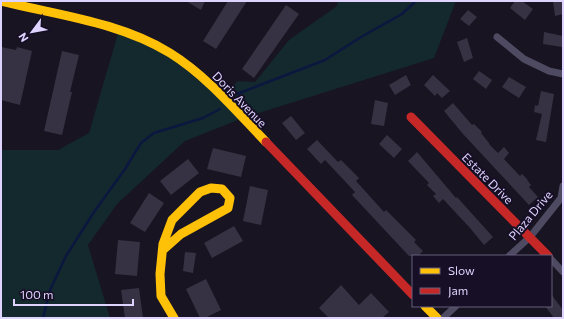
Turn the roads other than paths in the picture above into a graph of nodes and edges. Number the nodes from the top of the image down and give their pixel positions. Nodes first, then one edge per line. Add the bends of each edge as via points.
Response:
1 (1, 1) edge
2 (497, 37) dead end
3 (563, 74) edge
4 (411, 117) dead end
5 (563, 186) edge
6 (530, 237) junction
7 (163, 250) junction
8 (510, 255) edge
9 (547, 255) edge
10 (552, 260) edge
11 (563, 272) edge
12 (412, 294) edge
13 (426, 307) edge
14 (455, 307) edge
15 (174, 318) edge
16 (437, 318) edge
17 (443, 318) edge

1 - 12 street, Doris Avenue via 118,30 162,48 182,62 221,95
2 - 3 street via 524,59 549,71
4 - 6 street, Estate Drive
5 - 6 street, Plaza Drive via 561,198
6 - 8 street, Plaza Drive
6 - 9 street, Estate Drive
7 - 7 street via 172,220 200,192 211,188 222,189 230,198 228,208 181,234
7 - 15 street via 161,296
10 - 11 street
13 - 16 street
14 - 17 street

